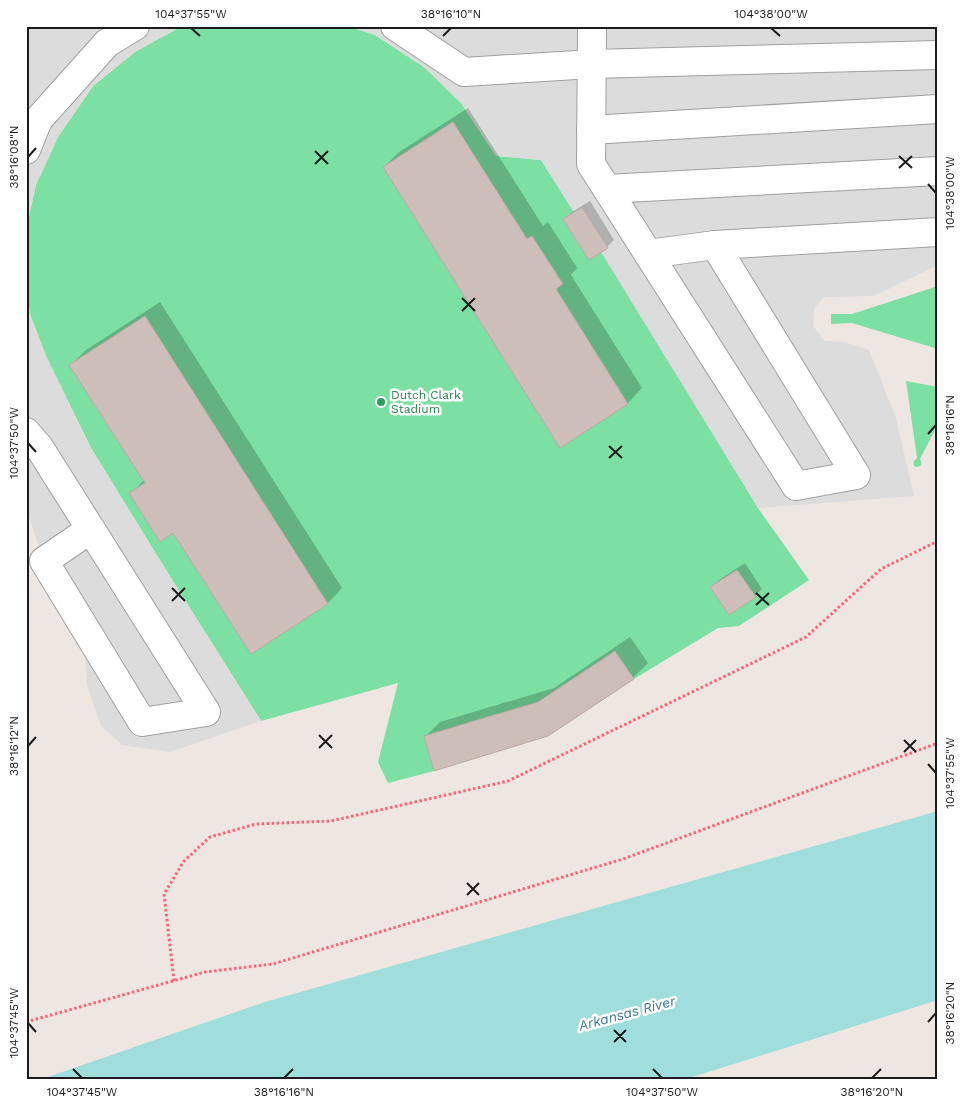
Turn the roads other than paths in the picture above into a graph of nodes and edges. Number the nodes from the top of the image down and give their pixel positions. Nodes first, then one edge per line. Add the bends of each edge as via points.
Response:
1 (134, 26) edge
2 (394, 26) edge
3 (592, 26) edge
4 (938, 55) edge
5 (592, 64) junction
6 (938, 109) edge
7 (591, 130) junction
8 (26, 150) edge
9 (938, 171) edge
10 (607, 189) junction
11 (938, 232) edge
12 (715, 246) junction
13 (648, 254) junction
14 (26, 432) edge
15 (91, 530) junction

1 - 8 street via 107,43 38,120
2 - 5 street via 464,72
3 - 5 street
4 - 5 street
5 - 7 street
6 - 7 street
7 - 10 street via 591,164
9 - 10 street
10 - 13 street
11 - 12 street
12 - 13 street
12 - 13 street via 856,475 796,486
14 - 15 street via 39,447
15 - 15 street via 174,662 206,712 142,722 44,561

